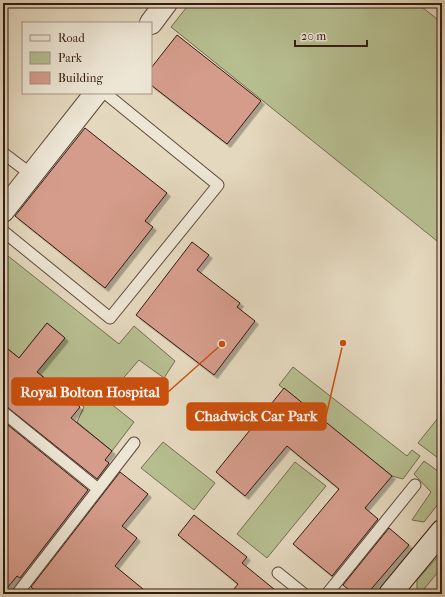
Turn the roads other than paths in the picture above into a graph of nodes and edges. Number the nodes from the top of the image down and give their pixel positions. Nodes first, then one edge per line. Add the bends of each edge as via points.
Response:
1 (166, 3) edge
2 (152, 22) edge
3 (95, 94) edge
4 (106, 94) edge
5 (3, 153) edge
6 (32, 175) junction
7 (3, 211) edge
8 (3, 231) edge
9 (3, 412) edge
10 (134, 443) dead end
11 (415, 485) dead end
12 (98, 489) junction
13 (442, 532) edge
14 (278, 573) dead end
15 (392, 593) edge
16 (17, 594) edge
17 (304, 594) edge
18 (327, 594) edge

1 - 2 street
3 - 6 street
4 - 8 lane via 218,185 110,318
5 - 6 lane
6 - 7 street
9 - 12 lane
10 - 12 lane
11 - 18 lane
12 - 16 lane
13 - 15 street
14 - 17 lane

